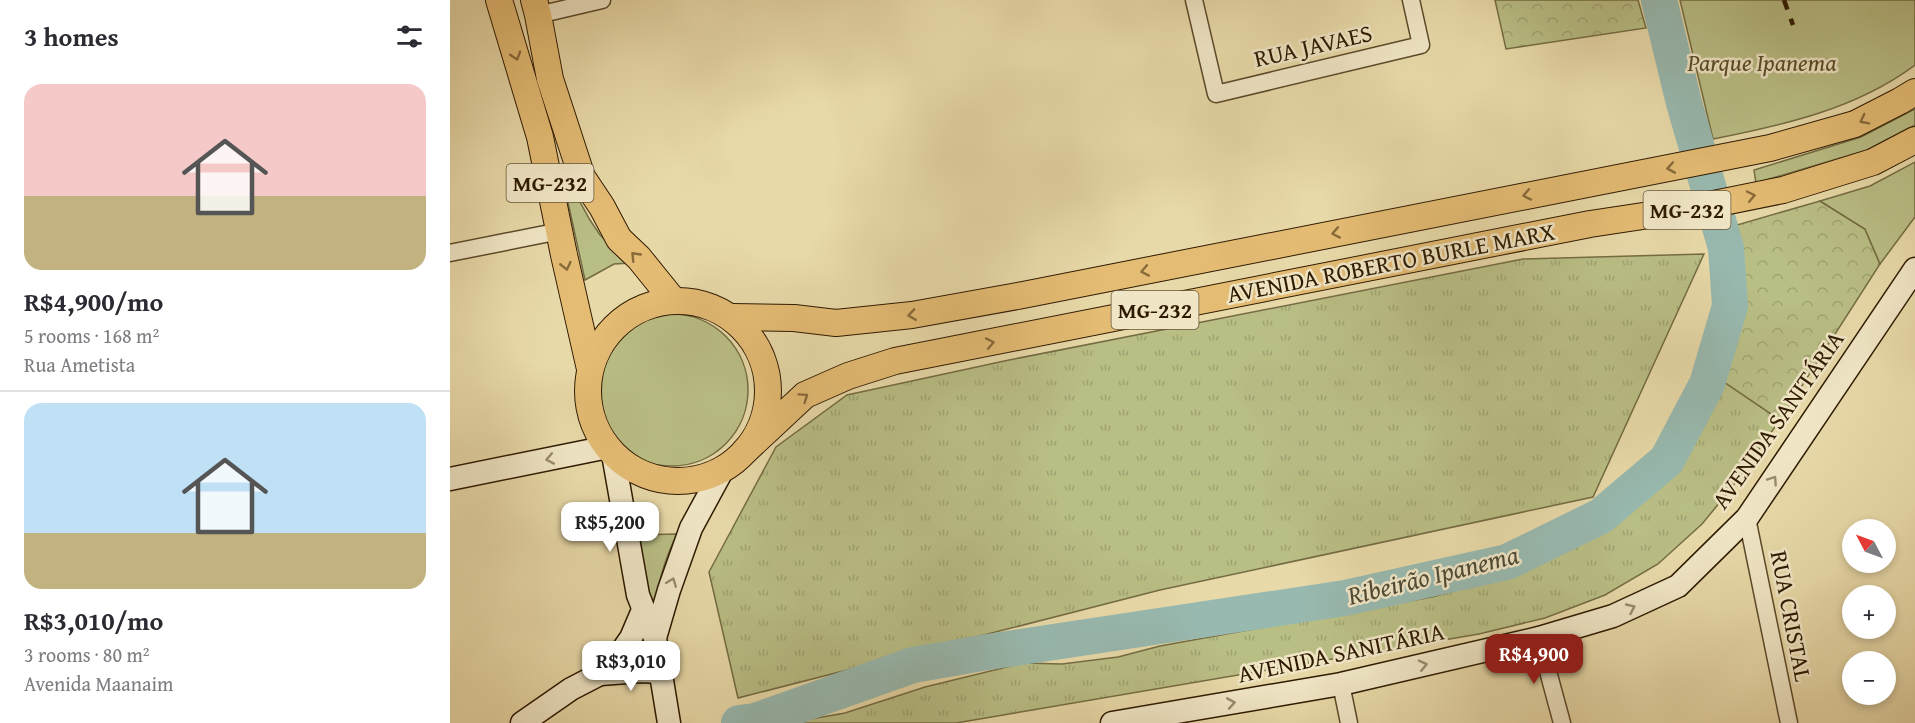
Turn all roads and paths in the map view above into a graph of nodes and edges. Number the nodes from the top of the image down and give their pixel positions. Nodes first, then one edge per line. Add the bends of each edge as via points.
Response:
1 (499, 0) edge
2 (602, 0) edge
3 (1194, 0) edge
4 (1411, 0) edge
5 (536, 7) edge
6 (1915, 92) edge
7 (1915, 140) edge
8 (560, 231) junction
9 (450, 253) edge
10 (1915, 269) edge
11 (673, 300) junction
12 (732, 317) junction
13 (590, 369) junction
14 (610, 451) junction
15 (746, 451) junction
16 (723, 469) junction
17 (450, 479) edge
18 (1747, 518) junction
19 (643, 610) junction
20 (655, 638) junction
21 (1539, 638) junction
22 (600, 674) junction
23 (662, 682) junction
24 (1341, 684) junction
25 (522, 723) edge
26 (669, 723) edge
27 (1112, 723) edge
28 (1119, 723) edge
29 (1349, 723) edge
30 (1562, 723) edge
31 (1790, 723) edge

1 -> 8 main road, MG-232 via 540,137
2 - 5 street
3 - 4 street, RUA JAVAES via 1216,94 1421,45
11 -> 5 main road, MG-232 via 618,239 582,177 550,79
6 -> 12 main road, AVENIDA ROBERTO BURLE MARX / MG-232 via 1855,124 1770,148 1035,293 912,315 836,322
15 -> 7 main road, AVENIDA ROBERTO BURLE MARX / MG-232 via 805,395 895,361 1590,224 1783,190 1873,162
8 - 9 street
8 -> 13 main road, MG-232
18 -> 10 street, AVENIDA SANITÁRIA
11 - 12 main road, MG-232 via 704,304
11 - 13 main road, MG-232 via 645,306 620,321 602,343
12 - 15 main road, MG-232 via 756,345 768,381 764,418
13 - 14 main road, MG-232 via 590,410 596,430
14 - 16 main road, MG-232 via 632,469 654,478 701,478
14 -> 17 street
14 - 19 street
15 - 16 main road, MG-232
20 -> 16 street via 691,528
21 -> 18 street, AVENIDA SANITÁRIA via 1613,616 1678,586
18 - 31 street, RUA CRISTAL
19 - 20 street
19 - 22 street via 625,649
20 - 23 street
24 -> 21 street, AVENIDA SANITÁRIA
21 - 30 street
22 - 23 street via 641,671
22 - 25 street
23 - 26 street
28 -> 24 street, AVENIDA SANITÁRIA
24 - 29 street
27 - 28 street, AVENIDA SANITÁRIA

